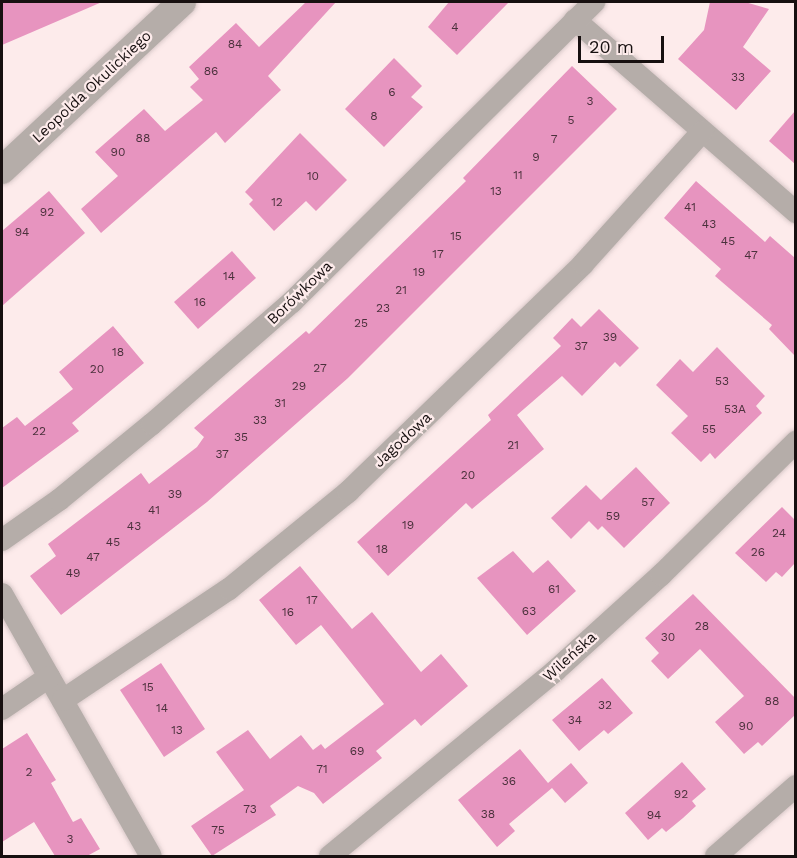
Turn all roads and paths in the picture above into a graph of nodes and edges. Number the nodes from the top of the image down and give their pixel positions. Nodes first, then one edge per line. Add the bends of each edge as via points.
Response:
1 (182, 2) edge
2 (594, 2) edge
3 (575, 20) junction
4 (702, 132) junction
5 (2, 170) edge
6 (795, 212) edge
7 (795, 442) edge
8 (2, 540) edge
9 (2, 594) edge
10 (50, 677) junction
11 (63, 700) junction
12 (2, 709) edge
13 (795, 786) edge
14 (151, 856) edge
15 (330, 856) edge
16 (716, 856) edge

1 - 5 street, Leopolda Okulickiego
2 - 3 street, Borówkowa
3 - 4 street
3 - 8 street, Borówkowa via 292,302 153,424
4 - 6 street
4 - 11 street, Jagodowa via 583,264 348,492 229,589
7 - 15 street, Wileńska via 692,546 555,671
9 - 10 street
10 - 11 street
10 - 12 street
11 - 14 street
13 - 16 street

